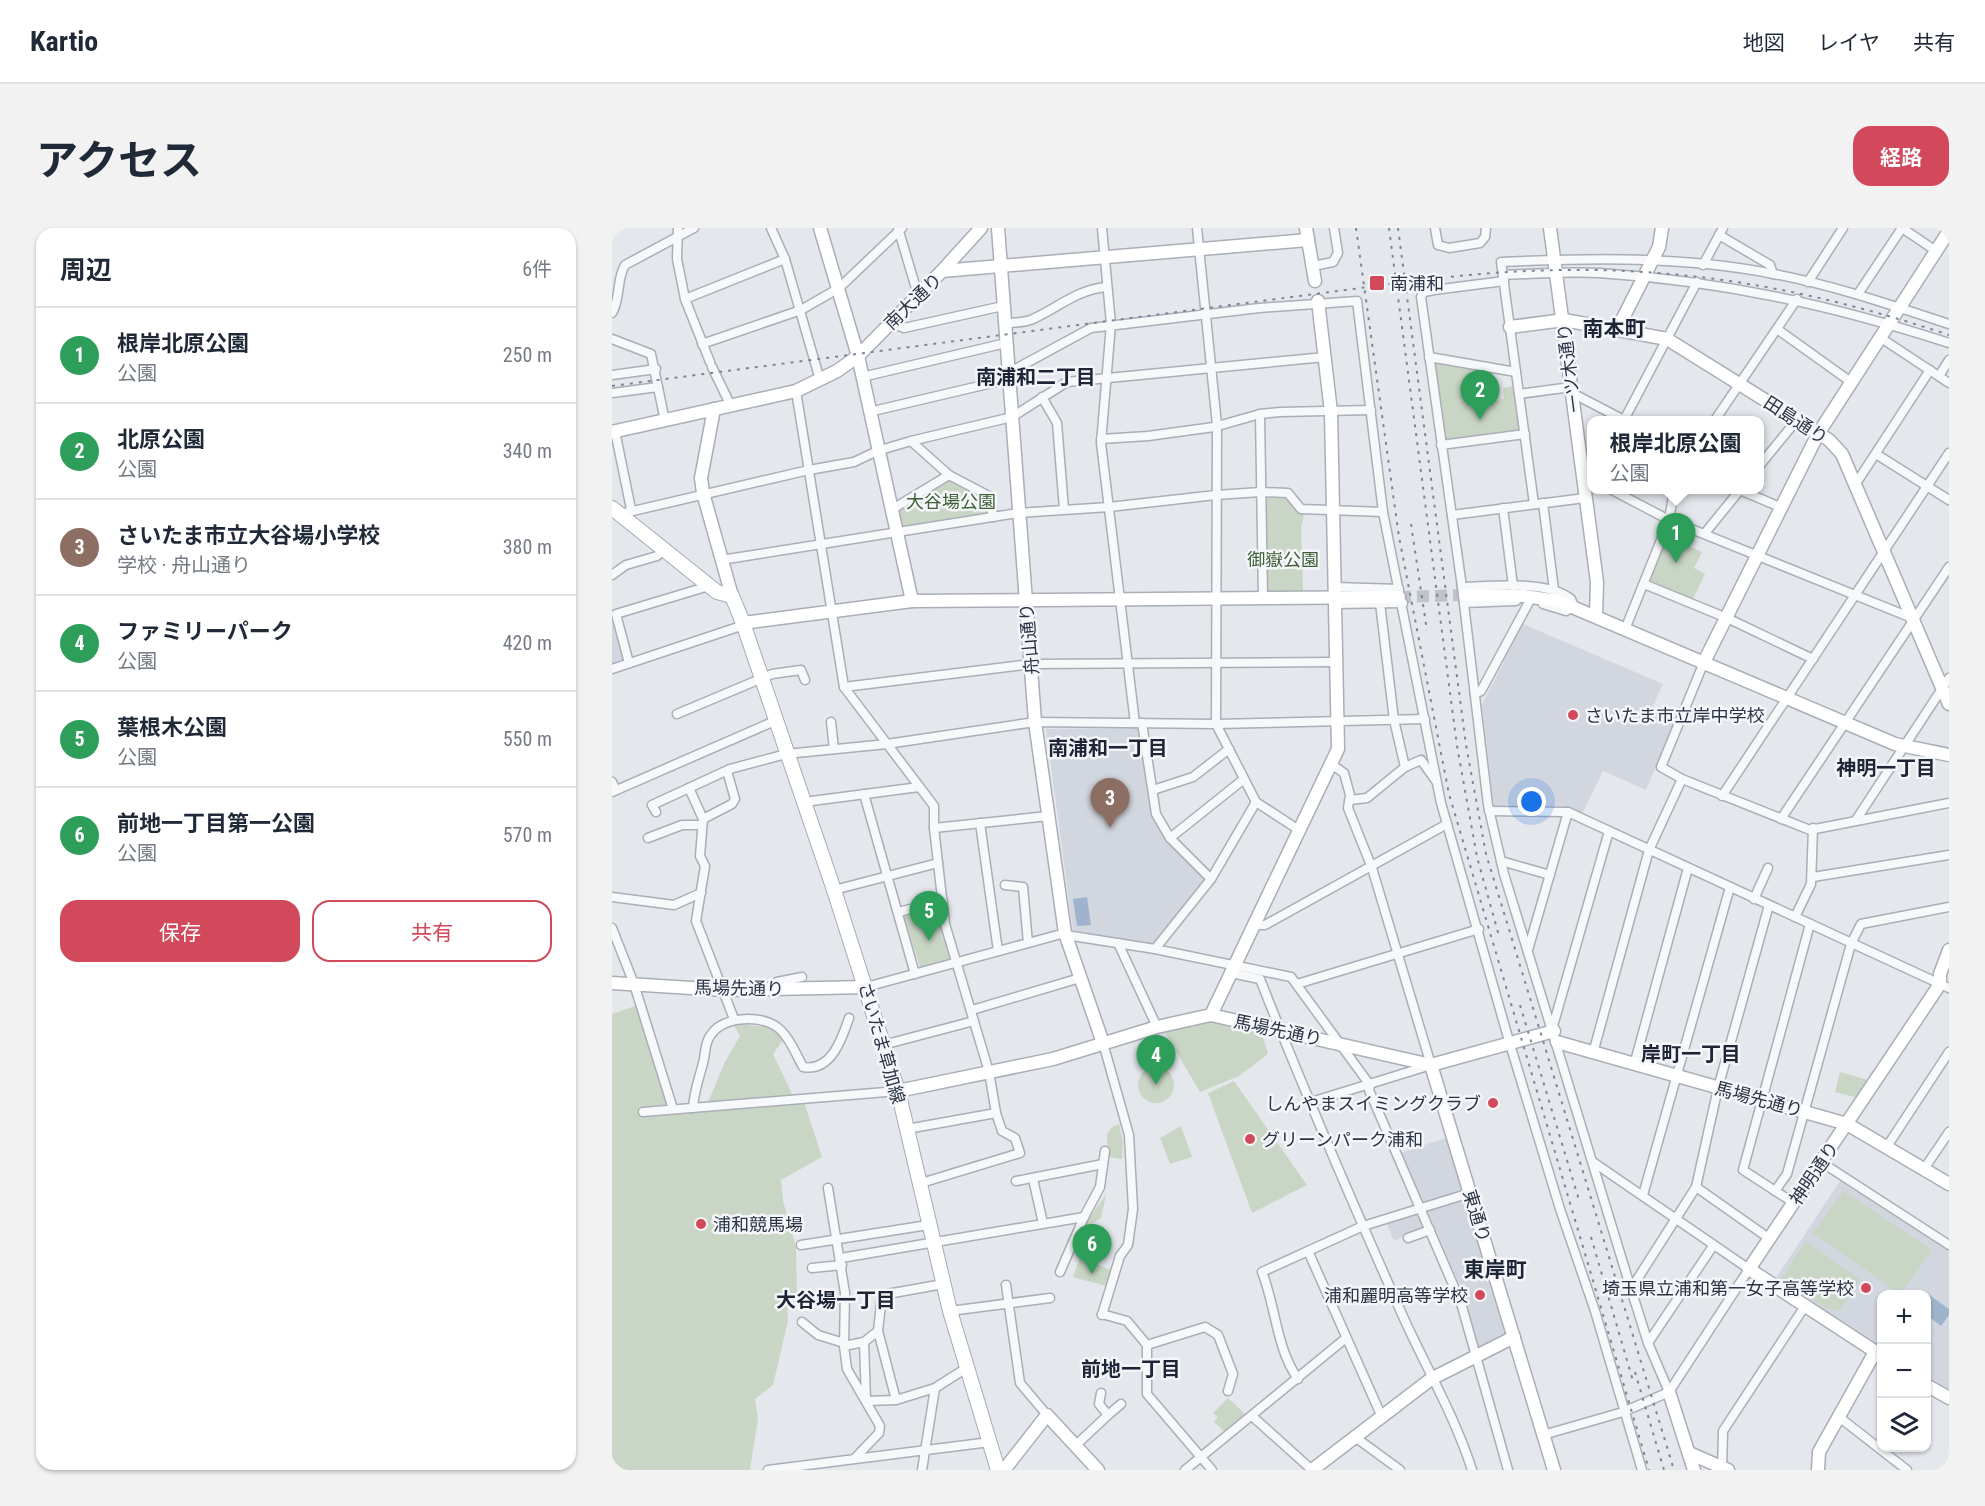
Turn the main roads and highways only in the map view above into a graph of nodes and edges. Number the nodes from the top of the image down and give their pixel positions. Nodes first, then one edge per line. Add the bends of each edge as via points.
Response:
1 (621, 510) edge
2 (998, 1470) edge

1 - 2 main road, さいたま草加線 via 717,592 732,596 743,624 898,1091 965,1369

